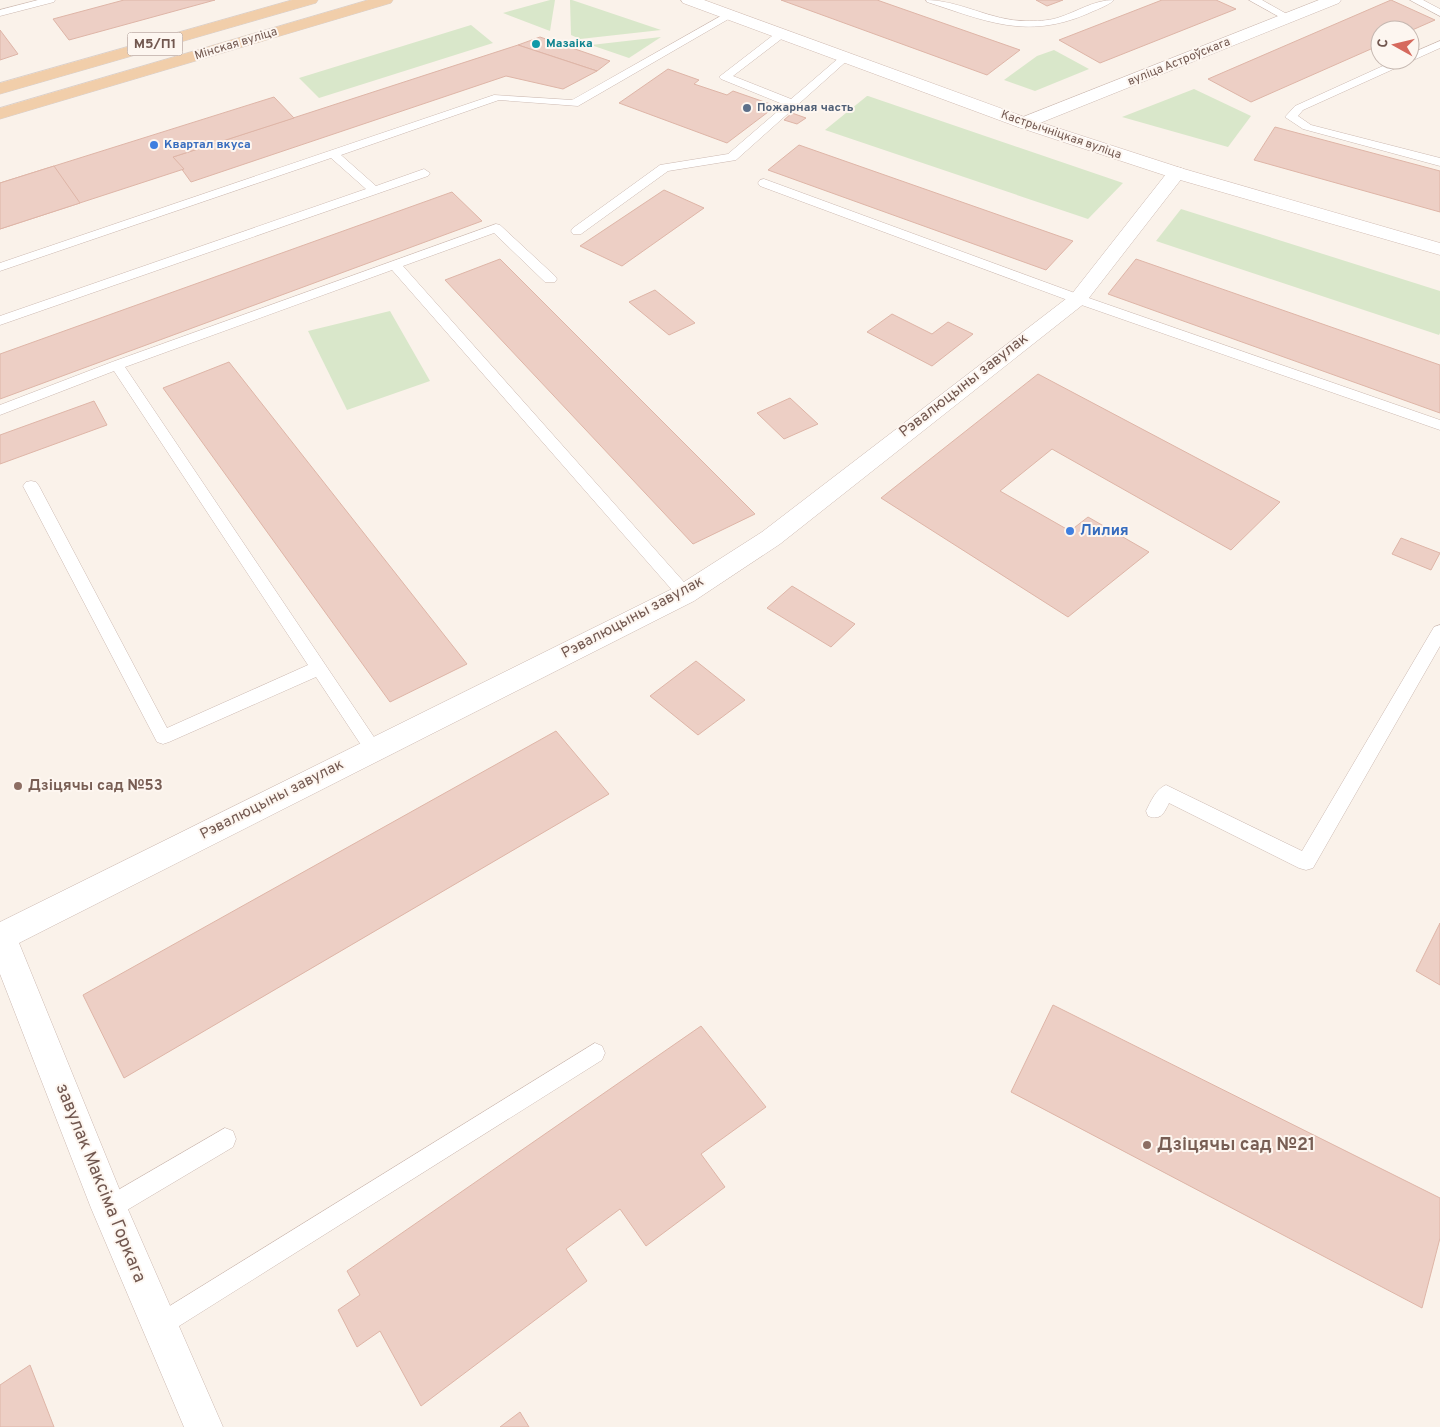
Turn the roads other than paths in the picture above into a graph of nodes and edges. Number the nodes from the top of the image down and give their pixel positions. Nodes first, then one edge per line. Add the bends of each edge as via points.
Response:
1 (50, 0) edge
2 (310, 0) edge
3 (385, 0) edge
4 (689, 0) edge
5 (931, 0) edge
6 (1109, 0) edge
7 (1254, 0) edge
8 (1333, 0) edge
9 (1416, 0) edge
10 (0, 13) edge
11 (1440, 13) edge
12 (728, 15) junction
13 (1289, 18) junction
14 (780, 35) junction
15 (1440, 44) edge
16 (1420, 53) edge
17 (845, 58) junction
18 (1383, 70) edge
19 (0, 89) edge
20 (793, 104) junction
21 (0, 114) edge
22 (1024, 123) junction
23 (332, 154) junction
24 (1440, 162) edge
25 (424, 173) dead end
26 (1177, 173) junction
27 (764, 183) dead end
28 (374, 190) junction
29 (577, 231) dead end
30 (1440, 249) edge
31 (394, 264) junction
32 (0, 267) edge
33 (550, 279) dead end
34 (1078, 299) junction
35 (0, 321) edge
36 (116, 365) junction
37 (0, 410) edge
38 (1440, 425) edge
39 (31, 486) dead end
40 (685, 594) junction
41 (1440, 631) edge
42 (320, 668) junction
43 (373, 749) junction
44 (1155, 811) dead end
45 (0, 937) edge
46 (594, 1053) dead end
47 (225, 1139) dead end
48 (109, 1208) junction
49 (160, 1324) junction
50 (204, 1427) edge

1 - 10 lane
2 - 19 main road, Мінская вуліца / М5/П1
3 - 21 main road, Мінская вуліца / М5/П1
4 - 12 street, Кастрычніцкая вуліца
5 - 6 lane via 994,20 1024,24 1055,22
7 - 13 lane
8 - 13 street, вуліца Астроўскага
9 - 11 lane
12 - 14 street, Кастрычніцкая вуліца
12 - 23 lane via 574,104 498,97
13 - 22 street, вуліца Астроўскага
14 - 17 street, Кастрычніцкая вуліца
14 - 20 lane via 725,77
15 - 16 lane
17 - 20 lane
17 - 22 street, Кастрычніцкая вуліца
18 - 24 lane via 1299,108 1291,117 1307,126
20 - 29 lane via 732,157 664,168
22 - 26 street, Кастрычніцкая вуліца
23 - 28 lane
23 - 32 lane
25 - 28 lane
26 - 30 street, Кастрычніцкая вуліца
26 - 34 street, Рэвалюцыны завулак
27 - 34 lane
28 - 35 lane
31 - 33 lane via 496,228
31 - 36 lane
31 - 40 lane
34 - 38 lane
34 - 40 street, Рэвалюцыны завулак via 771,538
36 - 37 lane
36 - 42 lane
39 - 42 lane via 163,737
40 - 43 street, Рэвалюцыны завулак
41 - 44 lane via 1306,862 1166,793
42 - 43 lane
43 - 45 street, Рэвалюцыны завулак
45 - 48 street, завулак Максіма Горкага
46 - 49 lane
47 - 48 lane
48 - 49 street, завулак Максіма Горкага
49 - 50 street, завулак Максіма Горкага

